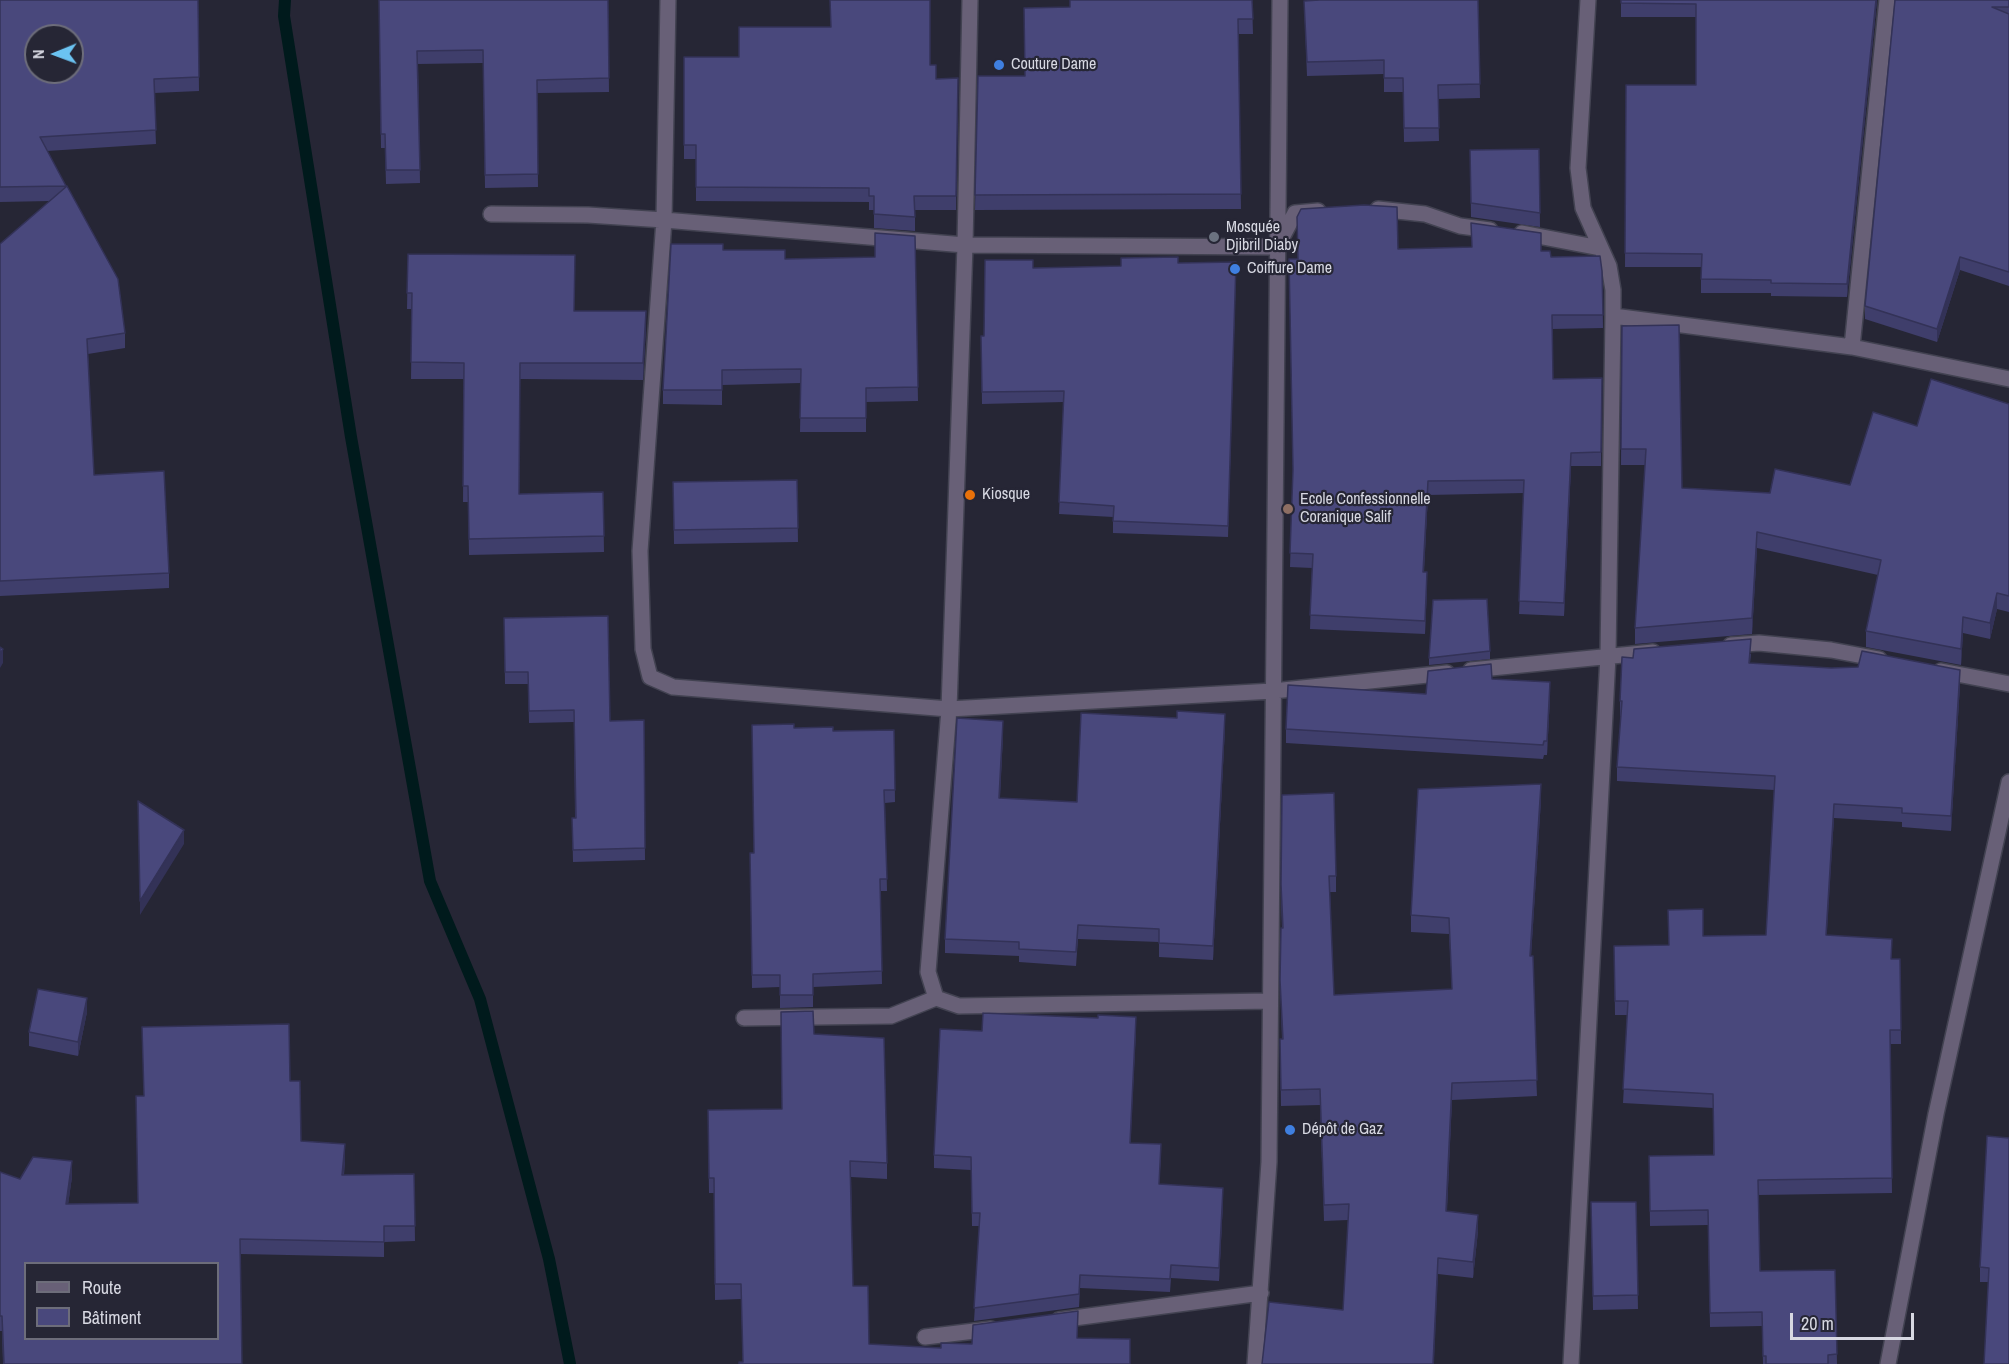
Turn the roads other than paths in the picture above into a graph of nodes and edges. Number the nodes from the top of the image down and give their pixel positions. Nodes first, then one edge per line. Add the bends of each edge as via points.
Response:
1 (668, 0) edge
2 (970, 0) edge
3 (1280, 0) edge
4 (1588, 0) edge
5 (1887, 0) edge
6 (1360, 208) edge
7 (1328, 211) edge
8 (491, 214) dead end
9 (664, 220) junction
10 (965, 245) junction
11 (1276, 247) junction
12 (1600, 248) junction
13 (1613, 316) junction
14 (1852, 346) junction
15 (2009, 379) edge
16 (1713, 647) edge
17 (1666, 651) edge
18 (1608, 656) junction
19 (1898, 663) edge
20 (1931, 669) edge
21 (2009, 684) edge
22 (1273, 691) junction
23 (949, 709) junction
24 (2009, 782) edge
25 (936, 998) junction
26 (1270, 1001) junction
27 (744, 1018) dead end
28 (1261, 1293) junction
29 (1041, 1322) edge
30 (1006, 1327) edge
31 (925, 1337) dead end
32 (1255, 1364) edge
33 (1571, 1364) edge
34 (1888, 1364) edge

1 - 9 street
2 - 10 street
3 - 11 street
4 - 12 street via 1578,168 1583,208
5 - 14 street
6 - 12 street via 1425,214 1460,226
7 - 11 street via 1295,213
8 - 9 street
9 - 10 street
9 - 23 street via 640,551 643,649 650,677 673,687
10 - 11 street
10 - 23 street
11 - 22 street
12 - 13 street via 1609,266
13 - 14 street
13 - 18 street
14 - 15 street
16 - 19 street via 1759,643 1831,650
17 - 18 street
18 - 22 street
18 - 33 street
20 - 21 street
22 - 23 street
22 - 26 street
23 - 25 street via 928,972
24 - 34 street via 1936,1114
25 - 26 street via 958,1006
25 - 27 street via 891,1016
26 - 28 street via 1269,1161
28 - 29 street
28 - 32 street
30 - 31 street

